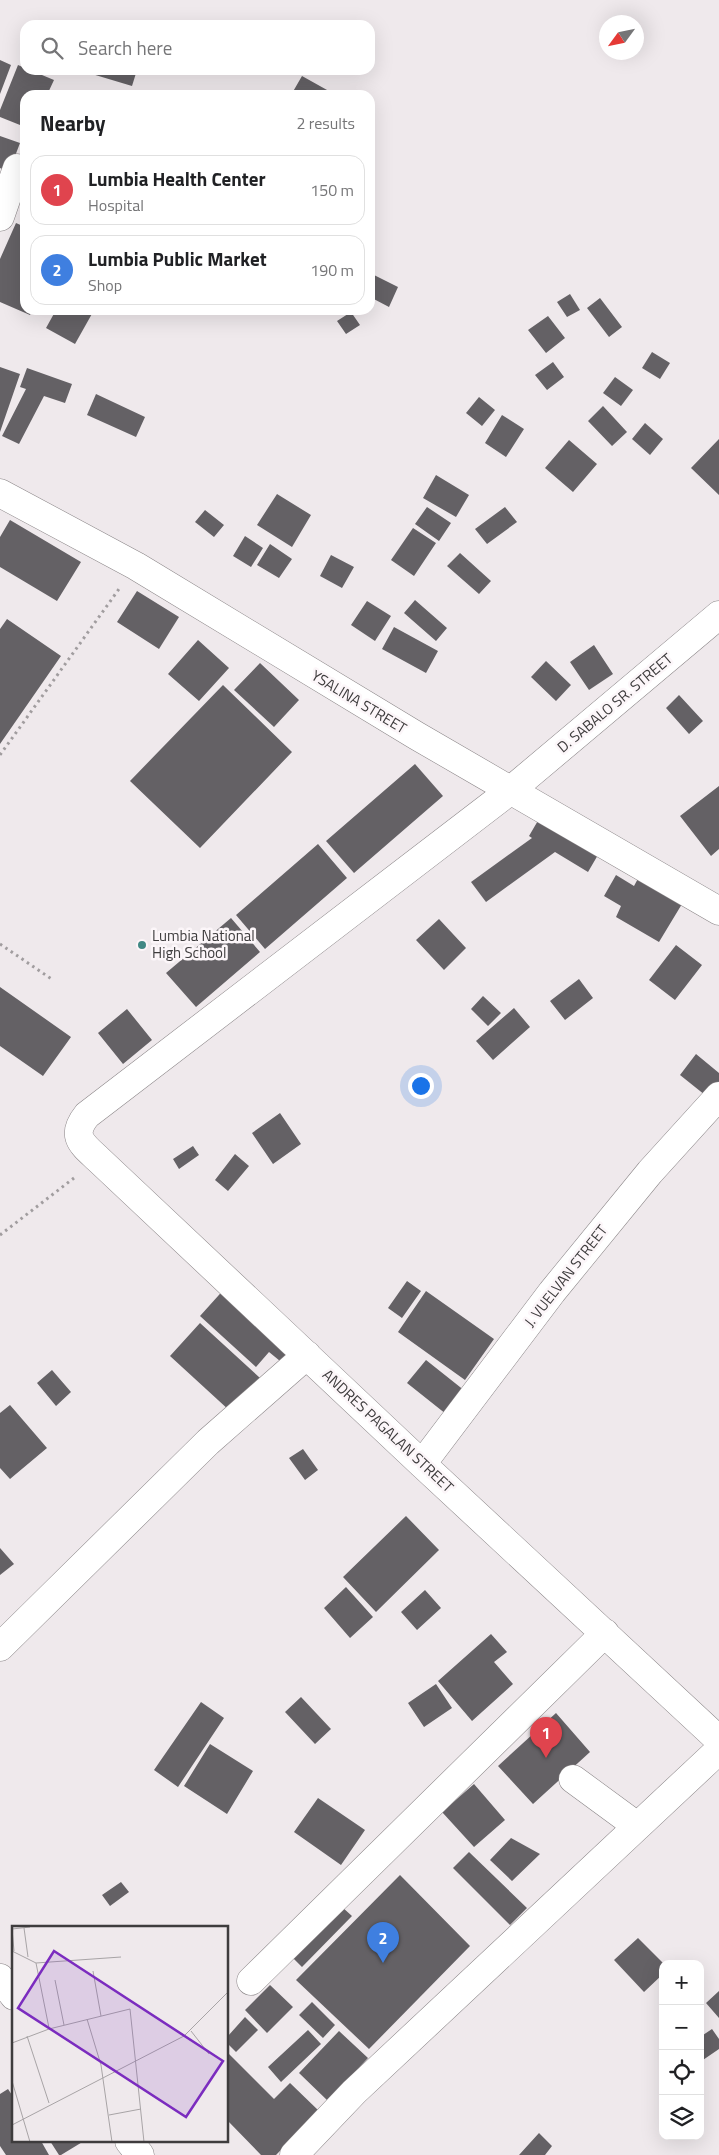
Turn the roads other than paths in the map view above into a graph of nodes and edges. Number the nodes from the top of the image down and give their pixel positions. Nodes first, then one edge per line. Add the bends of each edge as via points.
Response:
1 (17, 168) dead end
2 (0, 217) edge
3 (0, 493) edge
4 (719, 615) edge
5 (511, 790) junction
6 (719, 911) edge
7 (719, 1096) edge
8 (87, 1115) joint
9 (307, 1355) junction
10 (422, 1464) junction
11 (605, 1633) junction
12 (0, 1647) edge
13 (719, 1740) edge
14 (719, 1750) edge
15 (573, 1779) dead end
16 (638, 1826) junction
17 (0, 1978) edge
18 (251, 1981) dead end
19 (12, 1993) edge
20 (130, 2142) edge
21 (140, 2155) edge
22 (294, 2155) edge

1 - 2 street
3 - 5 street, YSALINA STREET via 136,566 332,686
4 - 5 street, D. SABALO SR. STREET
5 - 6 street, YSALINA STREET
5 - 8 street, D. SABALO SR. STREET
7 - 10 street, J. VUELVAN STREET via 650,1172 552,1292
8 - 9 street, ANDRES PAGALAN STREET via 79,1125 80,1141
9 - 10 street, ANDRES PAGALAN STREET
9 - 12 street via 208,1442
10 - 11 street, ANDRES PAGALAN STREET
11 - 13 street, ANDRES PAGALAN STREET
11 - 18 street
14 - 16 street
15 - 16 street
16 - 22 street via 354,2092
17 - 19 street
20 - 21 street

